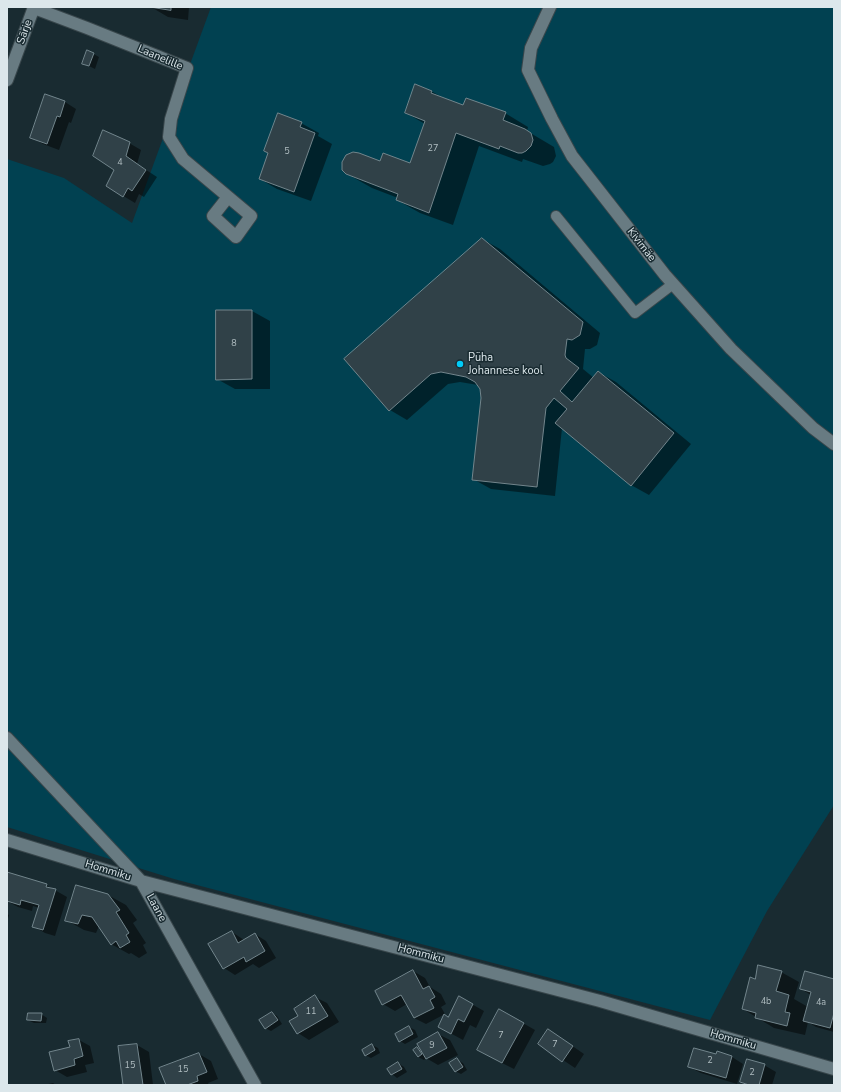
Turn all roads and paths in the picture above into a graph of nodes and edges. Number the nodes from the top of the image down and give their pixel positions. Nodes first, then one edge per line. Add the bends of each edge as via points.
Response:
1 (550, 7) edge
2 (34, 8) edge
3 (7, 80) edge
4 (228, 197) dead end
5 (556, 216) dead end
6 (673, 284) junction
7 (834, 444) edge
8 (7, 738) edge
9 (7, 840) edge
10 (141, 881) junction
11 (834, 1069) edge
12 (255, 1085) edge

1 - 6 street, Kivimäe via 531,48 528,70 572,156
2 - 3 street, Särje
2 - 4 street, Laanelille via 187,68 171,118 169,137 183,159
5 - 6 lane via 635,313
6 - 7 street, Kivimäe via 731,349 813,428
8 - 10 street, Laane
9 - 10 street, Hommiku
10 - 11 street, Hommiku via 600,1001
10 - 12 street, Laane

